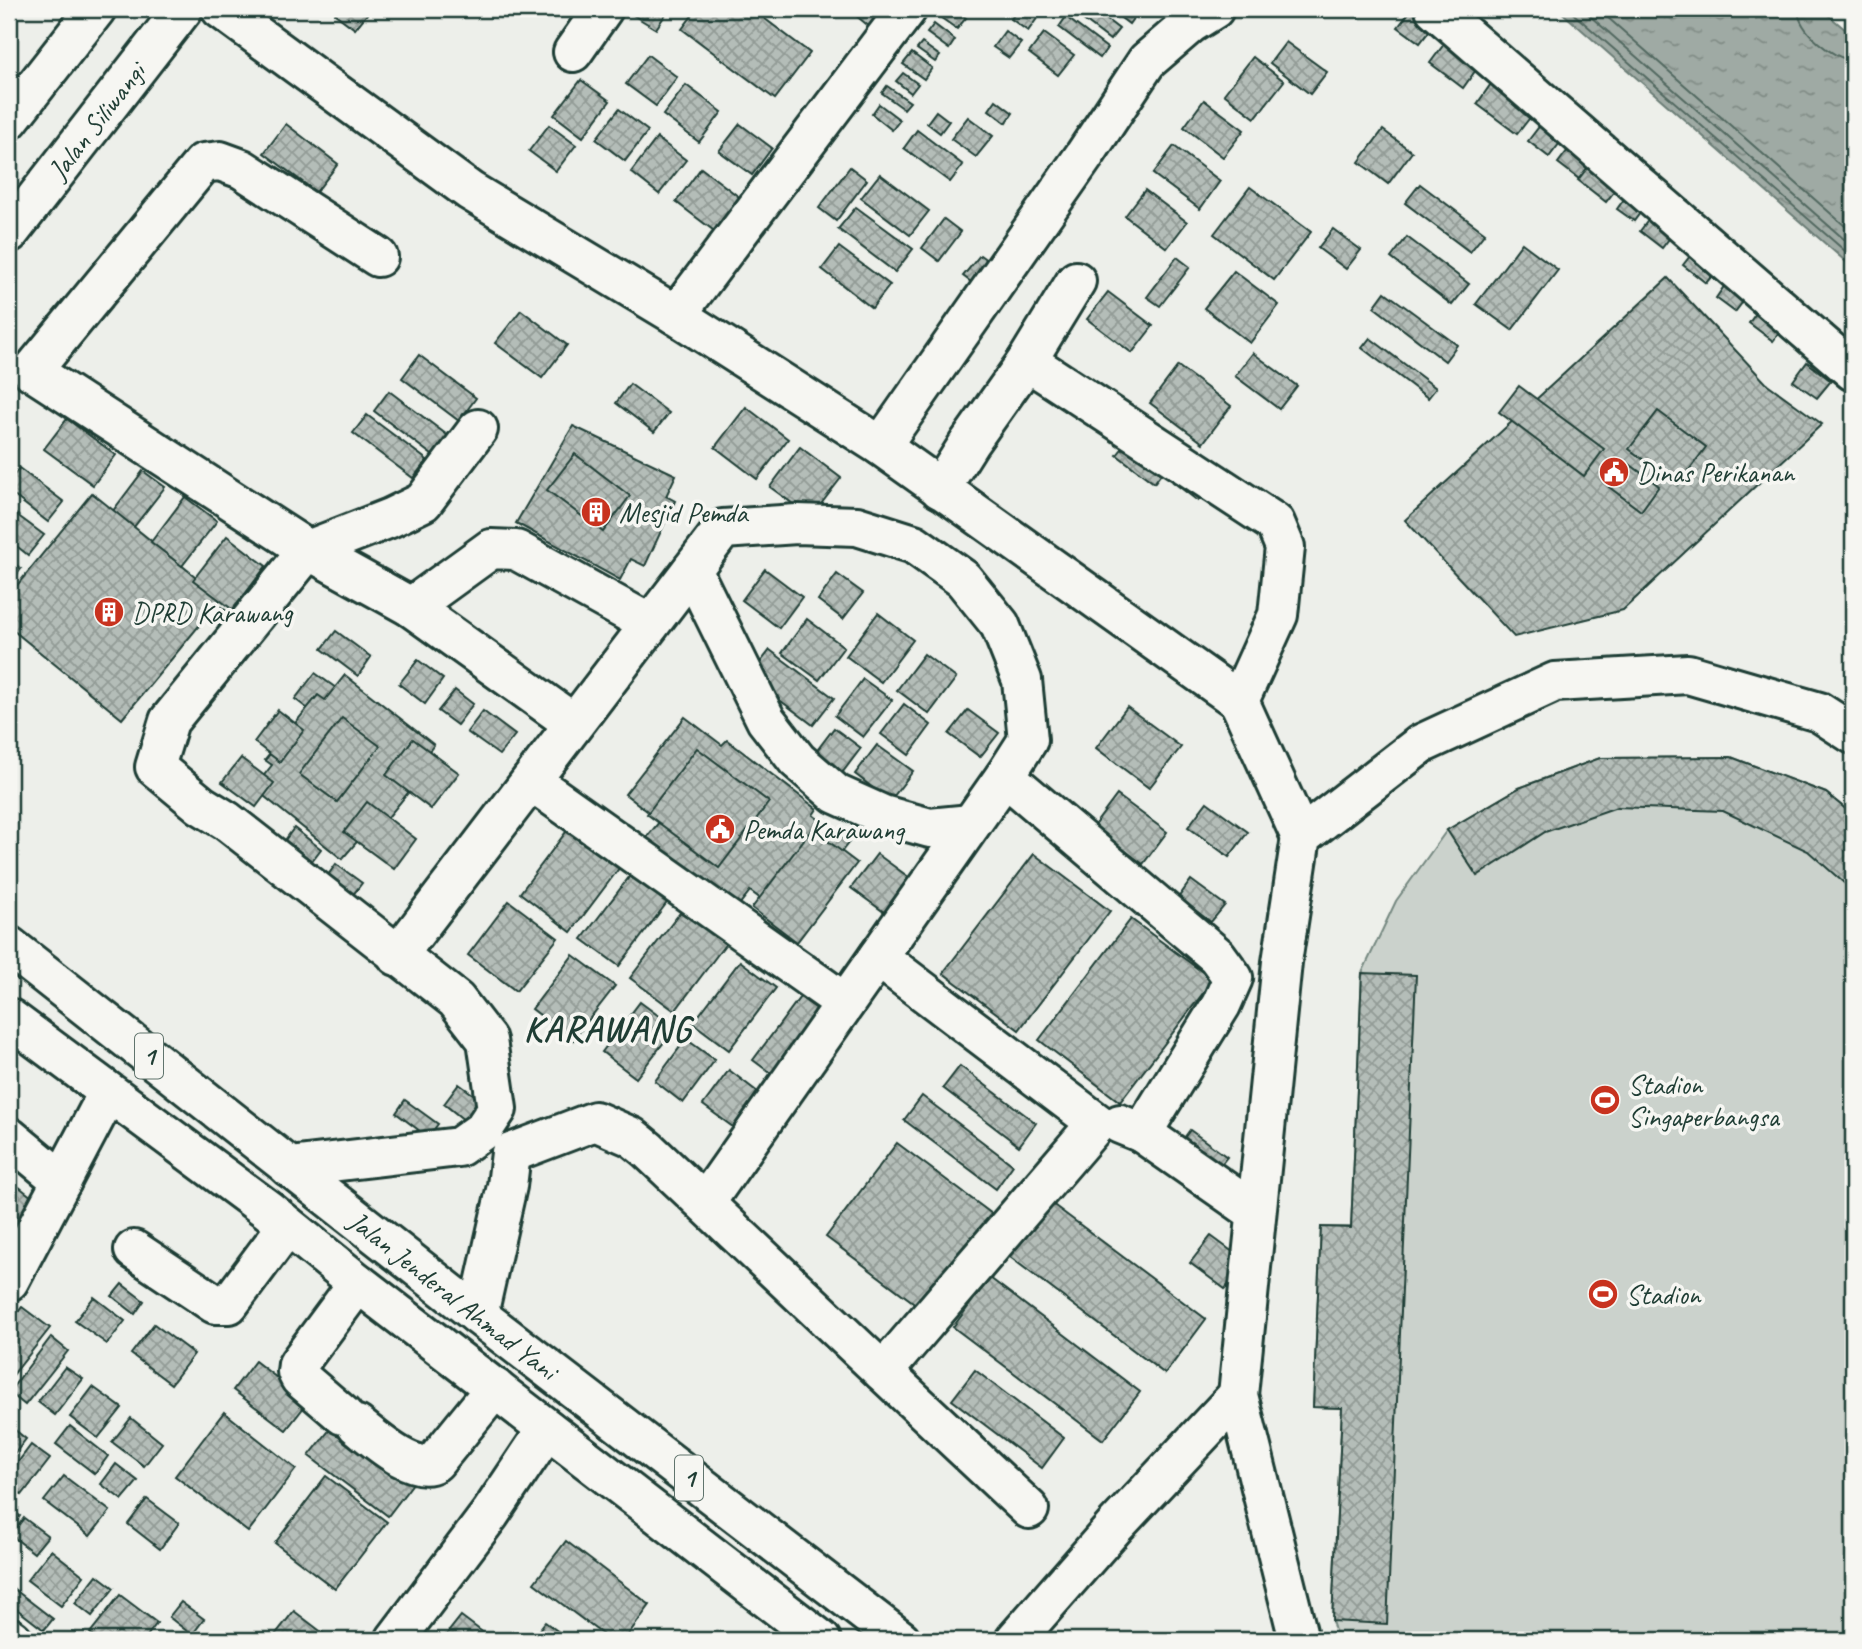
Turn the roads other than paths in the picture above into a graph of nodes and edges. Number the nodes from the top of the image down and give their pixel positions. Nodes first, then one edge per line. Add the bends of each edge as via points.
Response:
1 (183, 9) edge
2 (222, 9) edge
3 (603, 9) edge
4 (907, 9) edge
5 (1214, 9) edge
6 (1436, 9) edge
7 (83, 14) edge
8 (573, 52) dead end
9 (9, 120) edge
10 (9, 233) edge
11 (378, 257) dead end
12 (1076, 281) dead end
13 (676, 315) junction
14 (1027, 360) junction
15 (21, 364) edge
16 (1853, 371) edge
17 (478, 429) dead end
18 (881, 446) junction
19 (940, 489) junction
20 (308, 550) junction
21 (692, 570) junction
22 (411, 607) junction
23 (650, 624) junction
24 (1239, 701) junction
25 (573, 723) junction
26 (1853, 734) edge
27 (1005, 776) junction
28 (531, 781) junction
29 (971, 824) junction
30 (1301, 836) junction
31 (9, 946) edge
32 (397, 956) junction
33 (878, 957) junction
34 (845, 1003) junction
35 (9, 1018) edge
36 (108, 1093) junction
37 (1097, 1123) junction
38 (1142, 1133) junction
39 (9, 1137) edge
40 (497, 1141) junction
41 (289, 1167) junction
42 (62, 1181) junction
43 (705, 1203) junction
44 (1255, 1212) junction
45 (277, 1218) junction
46 (134, 1250) dead end
47 (9, 1281) edge
48 (358, 1283) junction
49 (478, 1315) junction
50 (454, 1357) junction
51 (883, 1372) junction
52 (495, 1388) junction
53 (1238, 1395) junction
54 (547, 1429) junction
55 (1029, 1509) dead end
56 (395, 1640) edge
57 (821, 1640) edge
58 (901, 1640) edge
59 (1015, 1640) edge
60 (1299, 1640) edge

1 - 10 main road, Jalan Siliwangi
2 - 13 main road via 470,191
3 - 8 main road
4 - 13 main road
5 - 18 main road via 1147,61
6 - 16 main road
7 - 9 main road
11 - 15 main road via 242,169 220,161 203,163
12 - 14 main road
13 - 18 main road
14 - 19 main road
14 - 24 main road via 1275,523 1285,547 1278,615
15 - 20 main road
17 - 20 main road via 424,502
18 - 19 main road
19 - 24 main road
20 - 22 main road
20 - 32 main road via 169,721 155,766
21 - 23 main road
21 - 27 main road via 723,529 857,526 914,544 963,579 1000,625 1022,680 1028,740
21 - 29 main road via 766,720 797,760 836,794 883,815 930,828
22 - 23 main road via 491,549 516,550
22 - 25 main road
23 - 25 main road
24 - 30 main road
25 - 28 main road
26 - 30 main road via 1819,712 1688,674 1555,682 1421,744
27 - 29 main road
27 - 38 main road via 1217,956 1233,978
28 - 32 main road
28 - 34 main road
29 - 33 main road
30 - 44 main road via 1282,962
31 - 41 main road, Jalan Jenderal Ahmad Yani / 1
32 - 40 main road via 456,1000 487,1040
33 - 34 main road
33 - 37 main road
34 - 43 main road
35 - 36 main road, Jalan Jenderal Ahmad Yani / 1
36 - 42 main road
36 - 45 main road, Jalan Jenderal Ahmad Yani / 1
37 - 38 main road via 1118,1123
37 - 51 main road
38 - 44 main road
39 - 42 main road
40 - 41 main road
40 - 43 main road via 595,1121 632,1137
40 - 49 main road via 507,1186
41 - 45 main road
41 - 49 main road, Jalan Jenderal Ahmad Yani / 1
42 - 47 main road
43 - 51 main road
44 - 53 main road
45 - 46 main road via 229,1304 222,1306
45 - 48 main road, Jalan Jenderal Ahmad Yani / 1
48 - 50 main road, Jalan Jenderal Ahmad Yani / 1
48 - 52 main road via 298,1364 297,1373 350,1420 387,1448 425,1466 435,1462
49 - 50 main road
49 - 58 main road, Jalan Jenderal Ahmad Yani / 1
50 - 52 main road, Jalan Jenderal Ahmad Yani / 1
51 - 55 main road
52 - 54 main road, Jalan Jenderal Ahmad Yani / 1
53 - 59 main road
53 - 60 main road
54 - 56 main road
54 - 57 main road, Jalan Jenderal Ahmad Yani / 1

